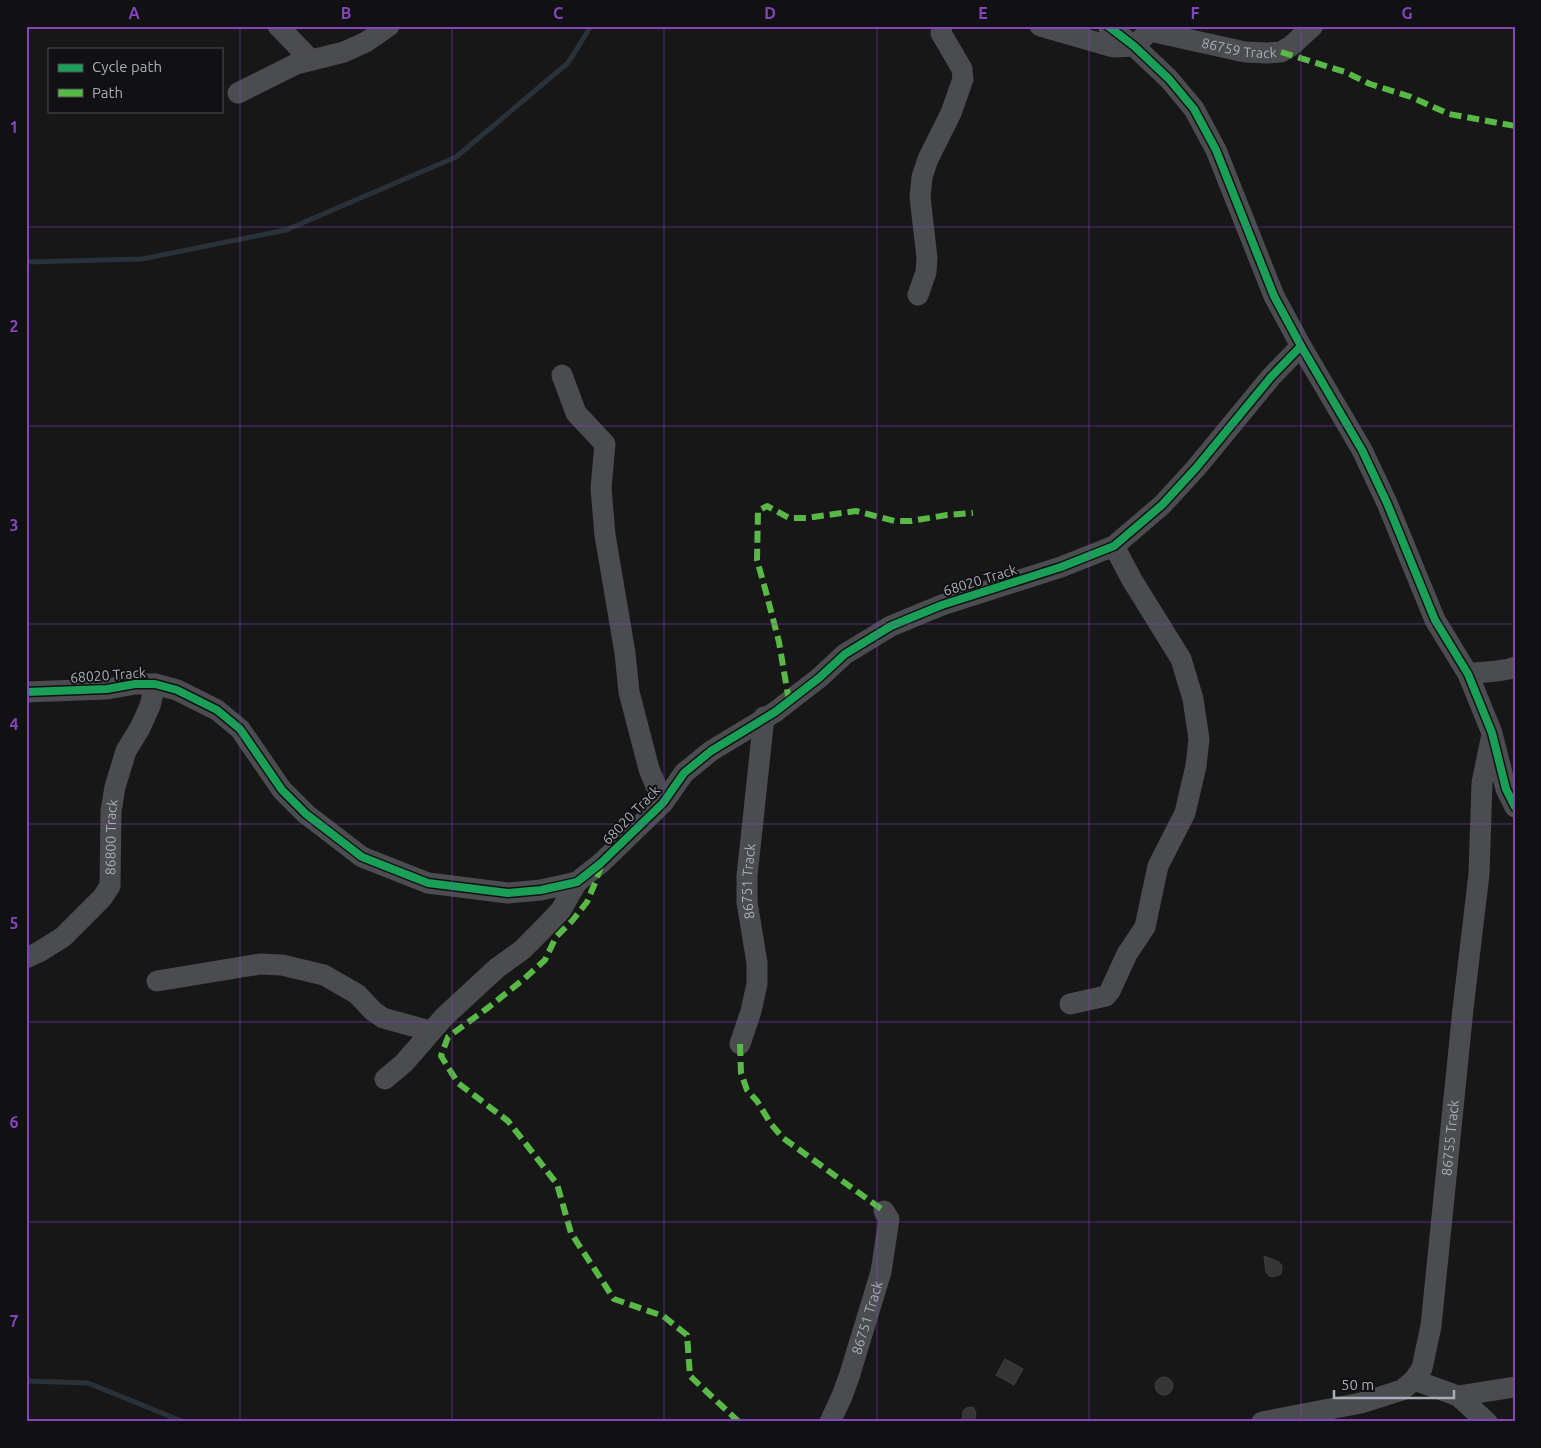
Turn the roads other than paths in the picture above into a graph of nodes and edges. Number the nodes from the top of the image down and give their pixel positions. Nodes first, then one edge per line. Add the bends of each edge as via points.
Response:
1 (278, 26) edge
2 (390, 26) edge
3 (942, 26) edge
4 (1040, 26) edge
5 (1108, 26) edge
6 (1313, 26) edge
7 (1150, 29) edge
8 (1134, 46) junction
9 (310, 59) junction
10 (238, 93) dead end
11 (918, 295) dead end
12 (1301, 346) junction
13 (562, 375) dead end
14 (1114, 546) junction
15 (1515, 667) edge
16 (1468, 674) junction
17 (155, 684) junction
18 (26, 692) edge
19 (764, 717) junction
20 (1492, 733) junction
21 (664, 803) junction
22 (1515, 807) edge
23 (576, 882) junction
24 (26, 958) edge
25 (157, 981) dead end
26 (1070, 1004) dead end
27 (430, 1031) junction
28 (740, 1044) dead end
29 (385, 1079) dead end
30 (884, 1211) dead end
31 (1414, 1380) junction
32 (1515, 1387) edge
33 (1458, 1396) junction
34 (830, 1422) edge
35 (1262, 1422) edge
36 (1487, 1422) edge

1 - 9 street
2 - 9 street via 344,52
3 - 11 street via 941,33 962,69 963,79 922,177 920,197 928,258
4 - 8 street via 1113,47
5 - 8 street
6 - 7 street, 86759 Track via 1291,46 1281,52 1267,54 1245,52
7 - 8 street, 86759 Track
8 - 12 street via 1169,79 1194,110 1216,150 1274,296
9 - 10 street
12 - 14 street, 68020 Track via 1162,505
12 - 16 street via 1362,450 1435,620
13 - 21 street via 576,413 605,444 601,488 605,535 629,692 649,769
14 - 19 street, 68020 Track via 1061,567 942,605 891,626 846,654 775,712
14 - 26 street via 1181,659 1199,739 1185,814 1158,866 1145,927 1106,996
15 - 16 street
16 - 20 street
17 - 18 street, 68020 Track
17 - 23 street, 68020 Track via 177,690 217,710 240,729 282,790 306,814 362,857 428,883 508,893
17 - 24 street, 86800 Track via 150,706 126,751 114,787 110,886 63,937
19 - 21 street, 68020 Track via 710,751 684,773
19 - 28 street, 86751 Track via 747,876 757,984
20 - 22 street via 1506,789
20 - 31 street, 86755 Track via 1482,783 1479,874 1431,1326 1422,1368
21 - 23 street, 68020 Track via 601,863
23 - 27 street via 561,910 542,930
25 - 27 street via 260,964 282,965 324,974 358,994 383,1018
27 - 29 street via 404,1063
30 - 34 street, 86751 Track via 889,1219 881,1272 846,1383
31 - 33 street
31 - 35 street via 1402,1390 1361,1403
32 - 33 street
33 - 36 street

